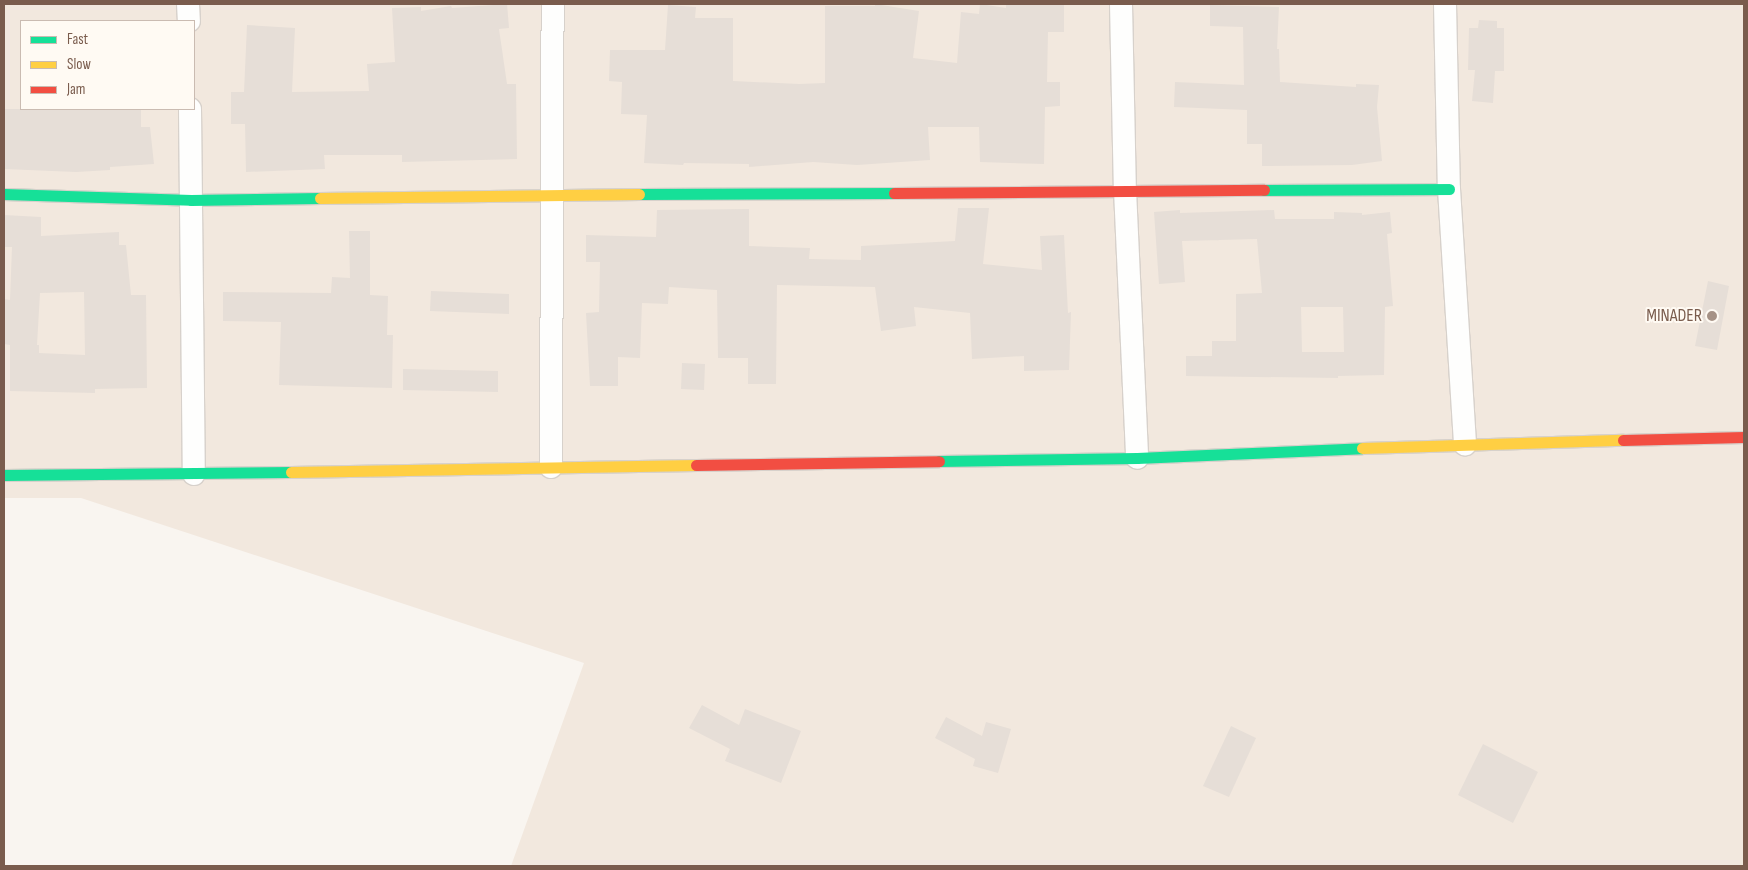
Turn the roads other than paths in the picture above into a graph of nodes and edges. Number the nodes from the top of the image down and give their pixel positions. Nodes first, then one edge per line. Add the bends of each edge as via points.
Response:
1 (188, 4) edge
2 (553, 4) edge
3 (1120, 4) edge
4 (1445, 4) edge
5 (189, 20) edge
6 (190, 110) edge
7 (1448, 189) junction
8 (1125, 190) junction
9 (4, 194) edge
10 (551, 195) junction
11 (191, 200) junction
12 (1744, 437) edge
13 (1465, 444) junction
14 (1137, 458) junction
15 (551, 468) junction
16 (194, 474) junction
17 (4, 475) edge

1 - 5 street
2 - 10 street
3 - 8 street
4 - 7 street
6 - 11 street
7 - 8 main road
7 - 13 street
8 - 10 main road
8 - 14 street
9 - 11 main road
10 - 11 main road
10 - 15 street
11 - 16 street
12 - 13 main road
13 - 14 main road
14 - 15 main road
15 - 16 main road
16 - 17 main road

